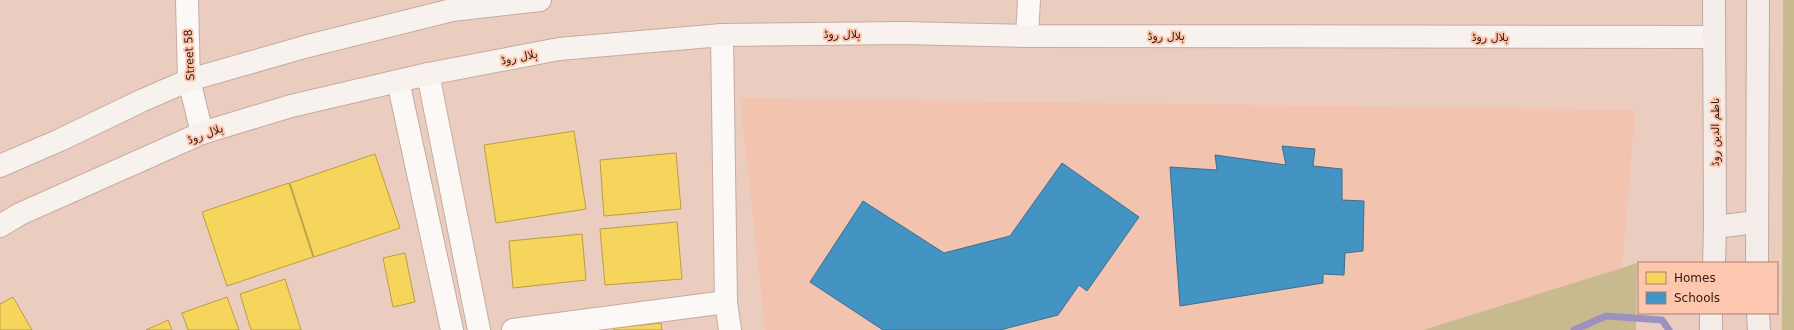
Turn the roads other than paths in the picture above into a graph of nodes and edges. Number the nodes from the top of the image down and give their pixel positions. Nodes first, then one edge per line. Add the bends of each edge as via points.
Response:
1 (187, 0) edge
2 (540, 0) edge
3 (1028, 0) edge
4 (1714, 0) edge
5 (1758, 0) edge
6 (452, 5) edge
7 (722, 34) junction
8 (1027, 36) junction
9 (1714, 37) junction
10 (428, 74) junction
11 (189, 80) junction
12 (398, 81) junction
13 (202, 133) junction
14 (0, 166) edge
15 (1756, 222) junction
16 (0, 226) edge
17 (1715, 228) junction
18 (1714, 262) edge
19 (1757, 262) edge
20 (726, 302) junction
21 (1758, 314) edge
22 (452, 330) edge
23 (479, 330) edge
24 (513, 330) edge
25 (730, 330) edge
26 (1759, 330) edge

1 - 11 street, Street 58
2 - 6 street
3 - 8 street
4 - 9 main road, ناظم الدین روڈ
5 - 15 main road
6 - 11 street
7 - 8 street, ہلال روڈ via 903,33
7 - 10 street, ہلال روڈ via 559,49
7 - 20 street
8 - 9 street, ہلال روڈ
9 - 17 main road, ناظم الدین روڈ
10 - 12 street, ہلال روڈ
10 - 23 street
11 - 13 street, Street 58
11 - 14 street
12 - 13 street, ہلال روڈ via 291,106
12 - 22 street
13 - 16 street, ہلال روڈ via 27,211
15 - 17 main road
15 - 19 main road
17 - 18 main road, ناظم الدین روڈ
20 - 24 street
20 - 25 street
21 - 26 main road

